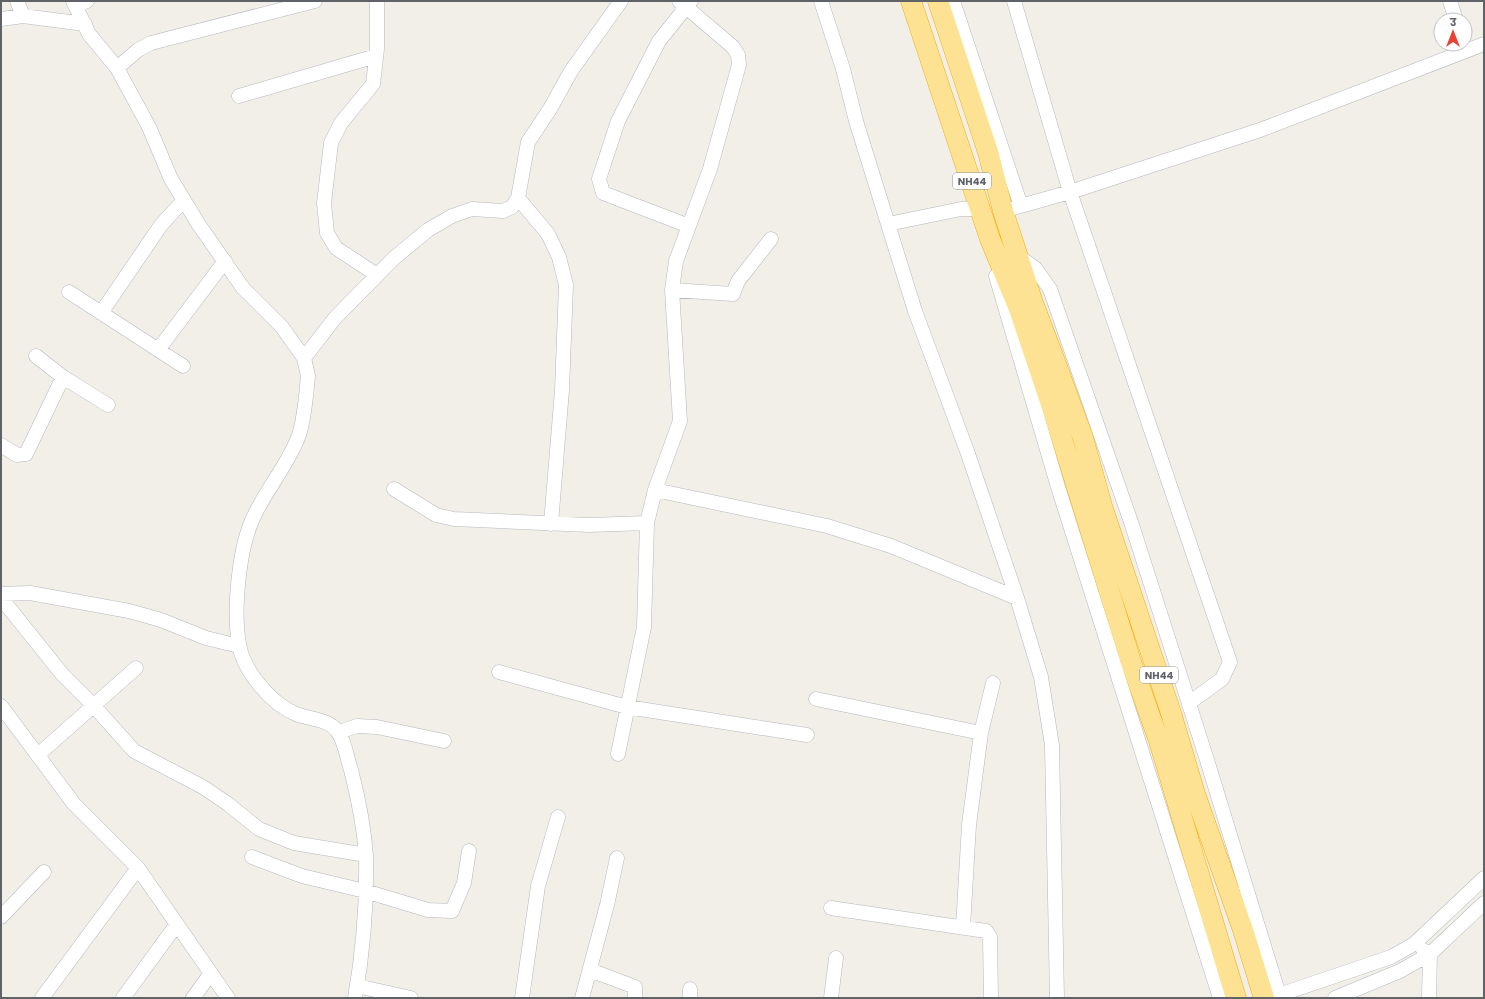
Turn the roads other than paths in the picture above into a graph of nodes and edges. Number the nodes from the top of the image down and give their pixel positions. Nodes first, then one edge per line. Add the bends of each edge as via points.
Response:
1 (18, 1) edge
2 (315, 1) edge
3 (377, 1) edge
4 (821, 1) edge
5 (901, 1) edge
6 (912, 1) edge
7 (938, 1) edge
8 (953, 1) edge
9 (1014, 1) edge
10 (1450, 1) edge
11 (78, 2) edge
12 (619, 2) edge
13 (685, 3) edge
14 (1453, 12) edge
15 (23, 16) junction
16 (1, 19) edge
17 (85, 24) junction
18 (1484, 44) edge
19 (1473, 46) edge
20 (1453, 52) edge
21 (376, 56) junction
22 (117, 68) junction
23 (239, 96) dead end
24 (1070, 192) junction
25 (518, 198) junction
26 (184, 200) junction
27 (976, 209) junction
28 (1012, 209) junction
29 (888, 224) junction
30 (689, 226) junction
31 (771, 239) dead end
32 (1018, 256) junction
33 (225, 261) junction
34 (377, 275) junction
35 (672, 290) junction
36 (69, 292) dead end
37 (101, 313) junction
38 (158, 350) junction
39 (36, 356) dead end
40 (1044, 356) junction
41 (304, 358) junction
42 (183, 366) dead end
43 (63, 377) junction
44 (108, 406) dead end
45 (1, 445) edge
46 (394, 489) dead end
47 (655, 490) junction
48 (647, 523) junction
49 (551, 524) junction
50 (1, 594) edge
51 (1, 598) edge
52 (1017, 598) junction
53 (239, 646) junction
54 (136, 668) dead end
55 (499, 672) dead end
56 (993, 683) dead end
57 (816, 699) dead end
58 (1189, 703) junction
59 (93, 705) junction
60 (1, 706) edge
61 (627, 707) junction
62 (339, 732) junction
63 (981, 733) junction
64 (807, 735) dead end
65 (444, 741) dead end
66 (39, 754) junction
67 (618, 754) dead end
68 (558, 817) dead end
69 (469, 852) dead end
70 (366, 854) junction
71 (252, 857) dead end
72 (617, 858) dead end
73 (138, 868) junction
74 (44, 872) dead end
75 (1484, 878) edge
76 (365, 891) junction
77 (1484, 903) edge
78 (831, 908) dead end
79 (1, 918) edge
80 (177, 924) junction
81 (963, 927) junction
82 (1414, 944) junction
83 (1430, 954) junction
84 (836, 958) dead end
85 (590, 970) junction
86 (211, 973) junction
87 (356, 992) edge
88 (1274, 997) edge
89 (42, 998) edge
90 (124, 998) edge
91 (193, 998) edge
92 (228, 998) edge
93 (411, 998) edge
94 (522, 998) edge
95 (582, 998) edge
96 (635, 998) edge
97 (831, 998) edge
98 (991, 998) edge
99 (1057, 998) edge
100 (1220, 998) edge
101 (1236, 998) edge
102 (1335, 998) edge
103 (1429, 998) edge

1 - 15 street
2 - 22 street via 151,43 138,50
3 - 21 street
4 - 29 street
5 - 27 street
6 - 27 highway, NH44
7 - 28 highway, NH44 via 988,152
8 - 28 street
9 - 24 street
10 - 14 street
11 - 17 street
12 - 25 street via 570,71 550,109 528,142
13 - 30 street via 733,47 738,55 739,66 710,168
13 - 30 street via 658,41 618,122 599,179 604,193
15 - 16 street
15 - 17 street
17 - 22 street via 89,34
18 - 19 street
20 - 24 street via 1260,130
21 - 23 street
21 - 34 street via 373,84 341,123 331,142 324,203 327,233 336,248
22 - 26 street
24 - 28 street
24 - 58 street via 1230,662 1222,679
25 - 34 street via 512,207 503,211 472,209 452,216 428,230
25 - 49 street via 548,234 559,257 566,285 562,390
26 - 33 street
26 - 37 street via 161,225
27 - 29 street via 961,209
27 - 40 highway, NH44 via 1018,309
27 - 100 street via 1058,487
28 - 32 highway, NH44
29 - 52 street via 915,311 967,451
30 - 35 street via 676,260
31 - 35 street via 738,281 732,294
32 - 40 highway, NH44 via 1033,303
32 - 58 street via 1034,268 1050,289 1132,525
33 - 38 street
33 - 41 street via 243,288 282,327
34 - 41 street via 335,318
35 - 47 street via 680,421
36 - 37 street
37 - 38 street
38 - 42 street
39 - 43 street
40 - 88 highway, NH44 via 1082,438 1195,794 1243,930
40 - 101 highway, NH44 via 1052,407 1132,668 1159,741
41 - 53 street via 308,376 299,434 254,515 243,554 236,615
43 - 44 street
43 - 45 street via 26,454 17,455
46 - 49 street via 436,515
47 - 48 street
47 - 52 street via 827,526 891,546
48 - 49 street
48 - 61 street via 644,627
50 - 53 street via 30,593 129,611 161,620 206,638
51 - 59 street via 62,674
52 - 99 street via 1041,677 1052,745
53 - 62 street via 247,666 264,692 294,714 325,722
54 - 59 street
55 - 61 street
56 - 63 street
57 - 63 street
58 - 88 street
59 - 66 street
59 - 70 street via 134,752 228,804 259,829 294,843
60 - 66 street
61 - 64 street
61 - 67 street
62 - 65 street via 357,726 377,727
62 - 70 street via 357,796
63 - 81 street via 969,825
66 - 73 street via 74,804
68 - 94 street via 538,886
69 - 76 street via 464,883 452,911 428,910
70 - 76 street
71 - 76 street via 302,876
72 - 85 street
73 - 80 street
73 - 89 street
74 - 79 street
75 - 82 street
76 - 87 street
77 - 83 street
78 - 81 street
80 - 86 street
80 - 90 street
81 - 98 street via 986,931 990,937
82 - 83 street
82 - 88 street via 1391,957
83 - 102 street via 1400,971
83 - 103 street
84 - 97 street
85 - 95 street
85 - 96 street via 635,987
86 - 91 street
86 - 92 street
87 - 93 street

